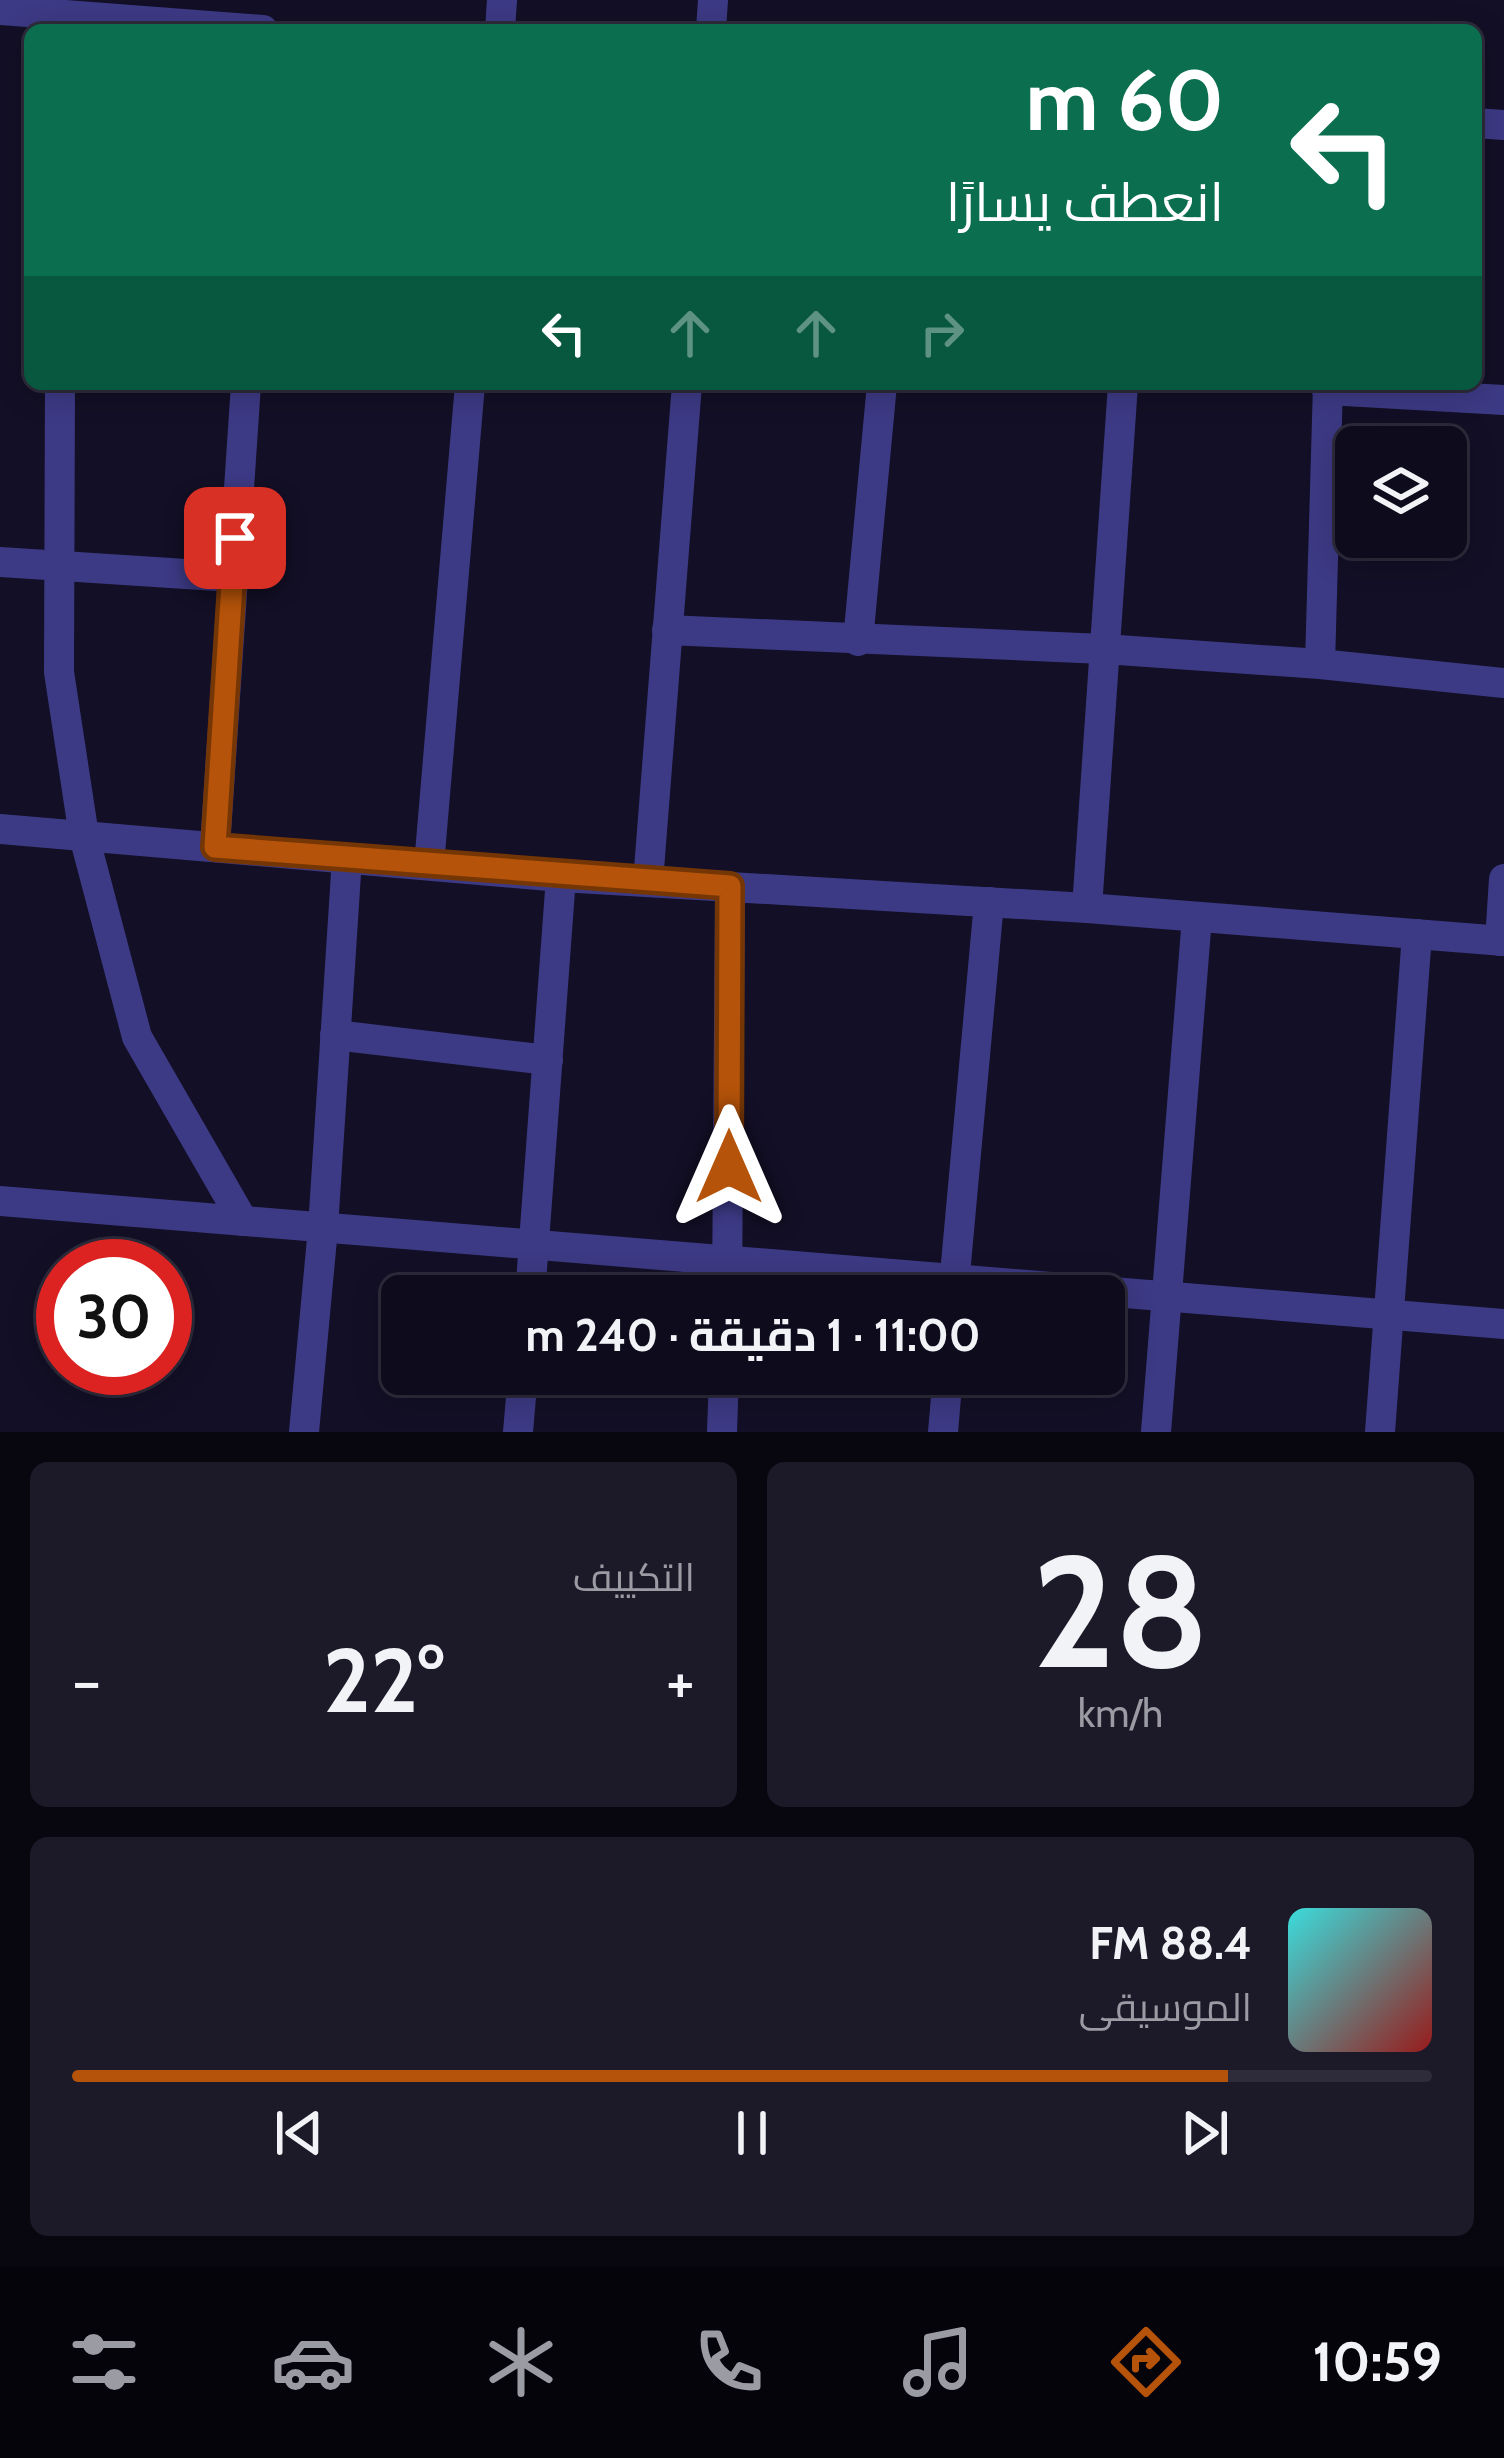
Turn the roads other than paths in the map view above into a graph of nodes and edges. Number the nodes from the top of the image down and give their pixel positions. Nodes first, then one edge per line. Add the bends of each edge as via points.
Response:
1 (0, 10) edge
2 (63, 22) edge
3 (114, 24) edge
4 (60, 390) edge
5 (246, 390) edge
6 (469, 390) edge
7 (687, 390) edge
8 (881, 390) edge
9 (1123, 390) edge
10 (1328, 390) edge
11 (1369, 390) edge
12 (1504, 400) edge
13 (0, 562) edge
14 (57, 566) junction
15 (232, 577) junction
16 (667, 630) junction
17 (858, 641) junction
18 (1104, 649) junction
19 (1320, 664) junction
20 (1504, 683) edge
21 (0, 829) edge
22 (84, 836) junction
23 (215, 847) junction
24 (347, 858) junction
25 (429, 866) junction
26 (561, 877) junction
27 (1504, 879) edge
28 (648, 882) junction
29 (730, 886) junction
30 (989, 902) junction
31 (1087, 908) junction
32 (1197, 917) junction
33 (1417, 934) junction
34 (1502, 941) edge
35 (335, 1035) junction
36 (548, 1060) junction
37 (0, 1201) edge
38 (243, 1221) junction
39 (322, 1228) junction
40 (534, 1245) junction
41 (728, 1260) junction
42 (532, 1275) edge
43 (728, 1275) edge
44 (854, 1275) edge
45 (955, 1275) edge
46 (1125, 1294) edge
47 (1167, 1296) junction
48 (1389, 1315) junction
49 (1504, 1324) edge
50 (521, 1395) edge
51 (723, 1395) edge
52 (946, 1395) edge
53 (304, 1432) edge
54 (518, 1432) edge
55 (722, 1432) edge
56 (943, 1432) edge
57 (1156, 1432) edge
58 (1380, 1432) edge

1 - 2 street
2 - 3 street
4 - 14 street
5 - 15 street
6 - 25 street
7 - 16 street
8 - 17 street
9 - 18 street
10 - 19 street
11 - 12 street
13 - 14 street
14 - 15 street
14 - 22 street via 61,692
15 - 23 street
16 - 17 street
16 - 28 street
17 - 18 street
18 - 19 street
18 - 31 street
19 - 20 street
21 - 22 street
22 - 23 street
22 - 38 street via 136,1037
23 - 24 street
24 - 25 street
24 - 35 street
25 - 26 street
26 - 28 street
26 - 36 street
27 - 34 street
28 - 29 street
29 - 30 street
29 - 41 street
30 - 31 street
30 - 45 street
31 - 32 street
32 - 33 street
32 - 47 street
33 - 34 street
33 - 48 street
35 - 36 street
35 - 39 street
36 - 40 street
37 - 38 street
38 - 39 street
39 - 40 street
39 - 53 street
40 - 41 street
40 - 42 street
41 - 43 street
41 - 44 street
46 - 47 street
47 - 48 street
47 - 57 street
48 - 49 street
48 - 58 street
50 - 54 street
51 - 55 street
52 - 56 street

